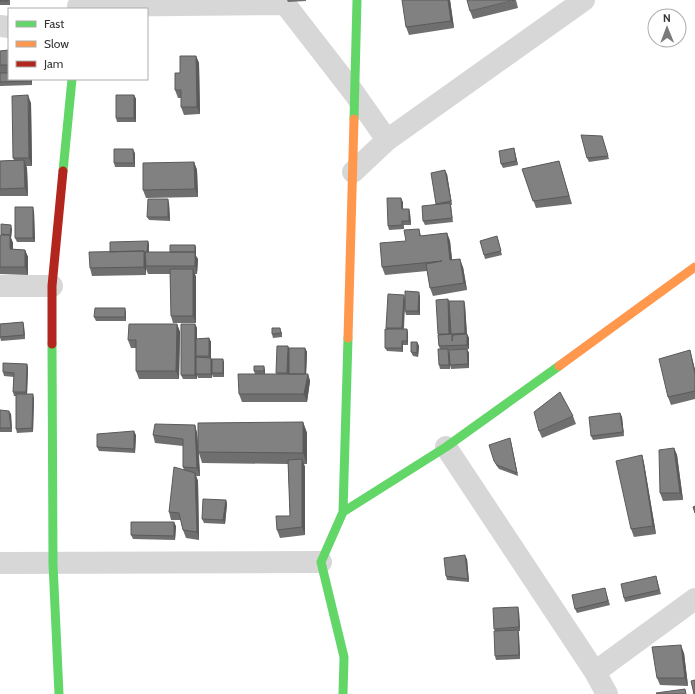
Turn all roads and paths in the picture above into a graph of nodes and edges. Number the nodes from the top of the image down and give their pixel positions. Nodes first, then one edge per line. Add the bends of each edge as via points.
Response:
1 (357, 0) edge
2 (584, 0) edge
3 (78, 5) edge
4 (72, 80) edge
5 (354, 93) junction
6 (387, 140) junction
7 (353, 172) junction
8 (695, 267) edge
9 (0, 286) edge
10 (52, 286) junction
11 (446, 447) junction
12 (342, 512) junction
13 (321, 562) junction
14 (0, 563) edge
15 (53, 564) junction
16 (695, 599) edge
17 (595, 672) junction
18 (59, 694) edge
19 (343, 694) edge
20 (607, 694) edge

1 - 5 street
2 - 6 street
3 - 5 street via 285,4
4 - 10 street
5 - 6 street
5 - 7 street
6 - 7 street
7 - 12 street
8 - 11 street
9 - 10 street
10 - 15 street
11 - 12 street
11 - 17 street
12 - 13 street
13 - 15 street
13 - 19 street via 344,657
14 - 15 street
15 - 18 street
16 - 17 street
17 - 20 street

